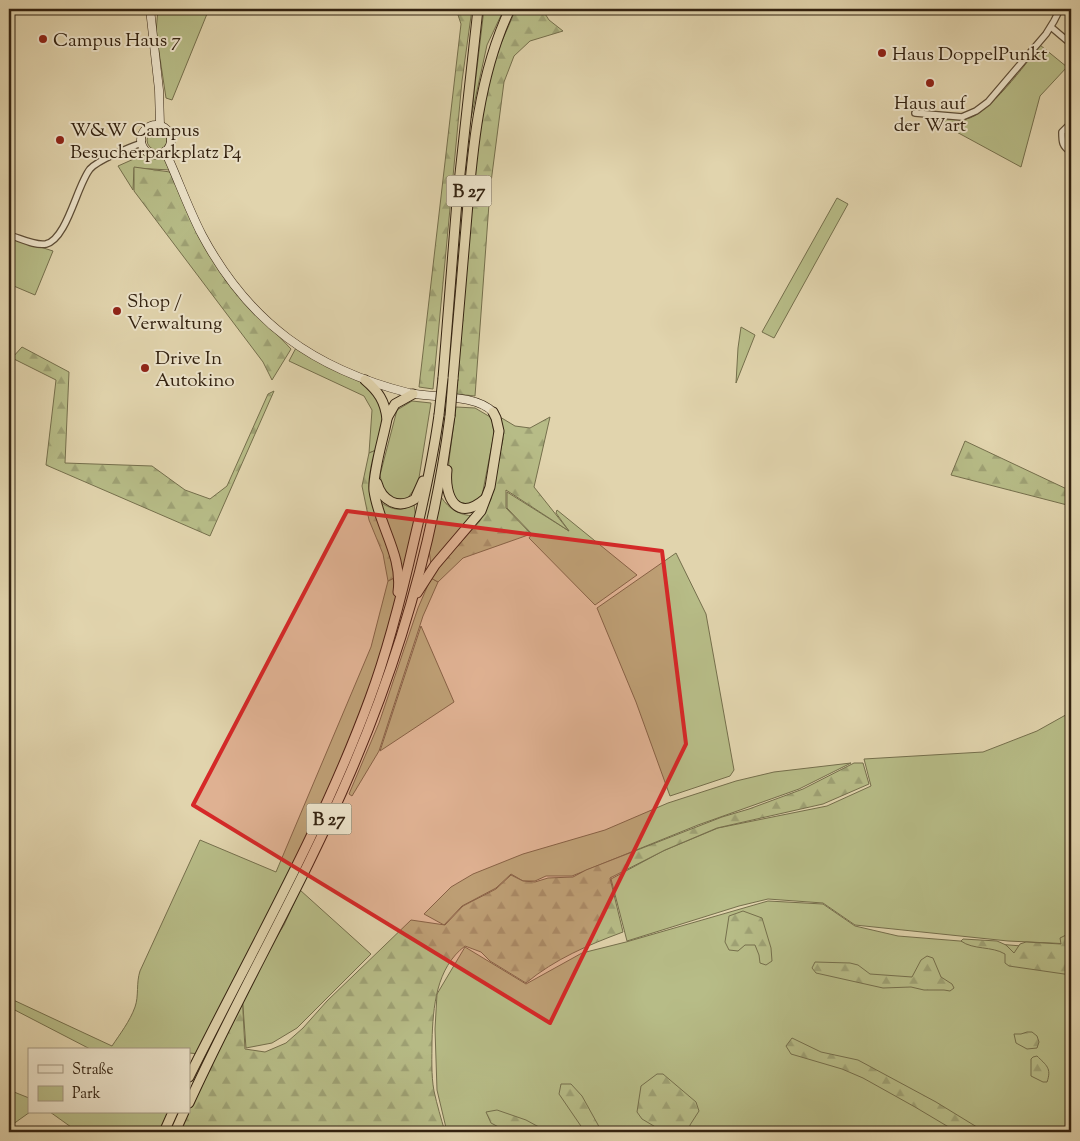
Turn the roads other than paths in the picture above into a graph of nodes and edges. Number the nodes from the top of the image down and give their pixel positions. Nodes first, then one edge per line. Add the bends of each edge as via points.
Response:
1 (150, 9) edge
2 (478, 9) edge
3 (510, 9) edge
4 (1060, 9) edge
5 (1051, 27) junction
6 (1071, 44) edge
7 (915, 113) dead end
8 (1071, 123) edge
9 (160, 125) junction
10 (142, 143) junction
11 (165, 152) junction
12 (1071, 152) edge
13 (9, 234) edge
14 (365, 380) junction
15 (413, 394) junction
16 (492, 412) joint
17 (387, 418) junction
18 (434, 456) junction
19 (444, 459) junction
20 (375, 477) junction
21 (485, 499) junction
22 (413, 599) junction
23 (396, 621) junction
24 (190, 1075) edge
25 (190, 1101) edge
26 (172, 1114) edge
27 (183, 1114) edge
28 (164, 1132) edge
29 (175, 1132) edge

1 - 9 main road
2 - 18 highway, B 27, bridge
3 - 19 highway, B 27, bridge via 487,71 476,130
4 - 5 street
5 - 6 street
5 - 7 street via 988,102 976,111 962,117
8 - 12 street via 1062,132 1062,142
9 - 10 main road via 146,129 142,133
9 - 11 main road via 168,130 171,139
10 - 11 main road via 151,154
10 - 13 street via 92,167 60,232 51,242 36,244
11 - 14 main road via 203,236 245,298 297,346
14 - 15 main road
14 - 17 highway, B 27 via 382,398
15 - 16 main road via 477,402
15 - 17 highway via 396,404
16 - 21 highway, B 27 via 499,431
17 - 20 highway, B 27
18 - 20 highway, B 27 via 418,493 409,502 394,503 385,498
18 - 23 highway, B 27
19 - 21 highway, B 27 via 446,489 455,505 463,510
19 - 22 highway, B 27
20 - 23 highway, B 27 via 379,513 396,559 399,582
21 - 22 highway, B 27 via 481,511 435,565
22 - 25 highway, B 27 via 378,705 351,772
23 - 24 highway, B 27 via 341,769
26 - 28 highway
27 - 29 highway

